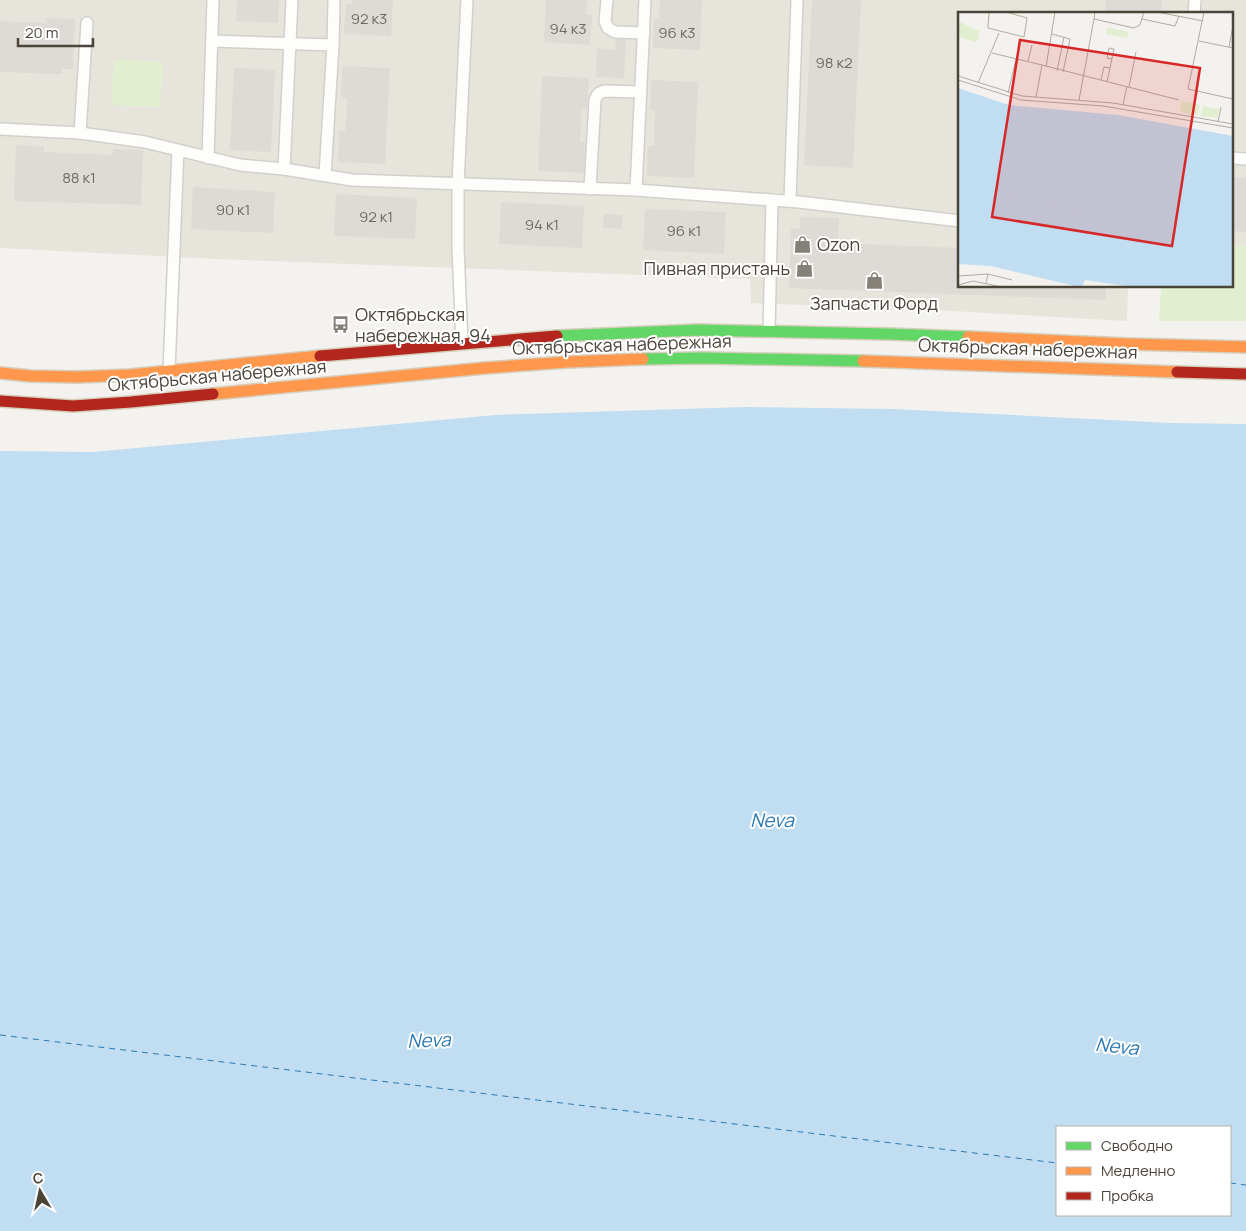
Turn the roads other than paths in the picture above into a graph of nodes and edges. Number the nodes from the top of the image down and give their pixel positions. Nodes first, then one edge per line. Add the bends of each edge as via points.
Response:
1 (213, 0) edge
2 (292, 0) edge
3 (334, 0) edge
4 (467, 0) edge
5 (607, 0) edge
6 (645, 0) edge
7 (798, 0) edge
8 (87, 23) dead end
9 (644, 33) junction
10 (212, 42) junction
11 (290, 44) junction
12 (333, 45) junction
13 (641, 92) junction
14 (0, 129) edge
15 (80, 133) junction
16 (178, 150) junction
17 (208, 158) junction
18 (284, 169) junction
19 (325, 175) junction
20 (458, 183) junction
21 (590, 189) junction
22 (636, 190) junction
23 (772, 200) junction
24 (790, 201) junction
25 (958, 221) edge
26 (769, 331) junction
27 (462, 343) junction
28 (1246, 347) edge
29 (169, 371) junction
30 (0, 373) edge
31 (1246, 374) edge
32 (0, 401) edge

1 - 10 lane
2 - 11 lane
3 - 12 lane
4 - 20 lane
5 - 9 lane via 608,28 615,32
6 - 9 lane
7 - 24 lane
8 - 15 lane
9 - 13 lane
10 - 11 lane
10 - 17 lane
11 - 12 lane
11 - 18 lane
12 - 19 lane
13 - 21 lane via 604,90 598,94
13 - 22 lane
14 - 15 lane
15 - 16 lane
16 - 17 lane
16 - 29 lane
17 - 18 lane
18 - 19 lane
19 - 20 lane via 352,180
20 - 21 lane
20 - 27 lane
21 - 22 lane
22 - 23 lane
23 - 24 lane
23 - 26 lane
24 - 25 lane
26 - 27 main road, Октябрьская набережная via 564,335
26 - 28 main road, Октябрьская набережная
27 - 29 main road, Октябрьская набережная
29 - 30 main road, Октябрьская набережная via 77,377
31 - 32 main road, Октябрьская набережная via 880,361 633,359 485,368 92,405

